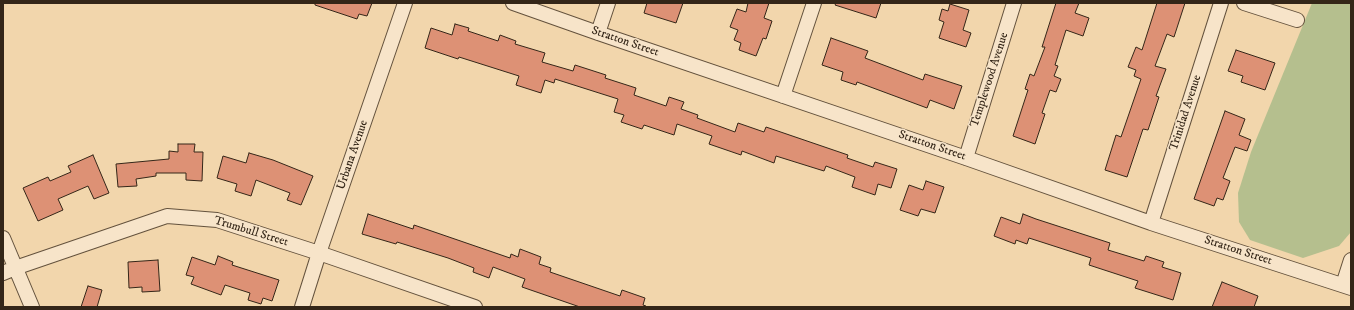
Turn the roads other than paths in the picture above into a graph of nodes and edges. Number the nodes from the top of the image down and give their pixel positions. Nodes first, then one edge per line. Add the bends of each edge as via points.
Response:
1 (405, 3) edge
2 (513, 3) edge
3 (608, 3) edge
4 (814, 3) edge
5 (1014, 3) edge
6 (1221, 3) edge
7 (1244, 3) edge
8 (1297, 20) dead end
9 (598, 34) junction
10 (783, 96) junction
11 (966, 158) junction
12 (1151, 222) junction
13 (3, 238) edge
14 (319, 253) junction
15 (1351, 260) edge
16 (9, 270) edge
17 (1347, 287) edge
18 (32, 307) edge
19 (302, 307) edge
20 (475, 307) edge

1 - 14 street, Urbana Avenue
2 - 9 street, Stratton Street
3 - 9 street
4 - 10 street
5 - 11 street, Templewood Avenue
6 - 12 street, Trinidad Avenue
7 - 8 street
9 - 10 street, Stratton Street
10 - 11 street, Stratton Street
11 - 12 street, Stratton Street
12 - 17 street, Stratton Street
13 - 16 street
14 - 16 street, Trumbull Street via 217,220 167,216
14 - 19 street, Urbana Avenue
14 - 20 street, Trumbull Street
15 - 17 street
16 - 18 street

